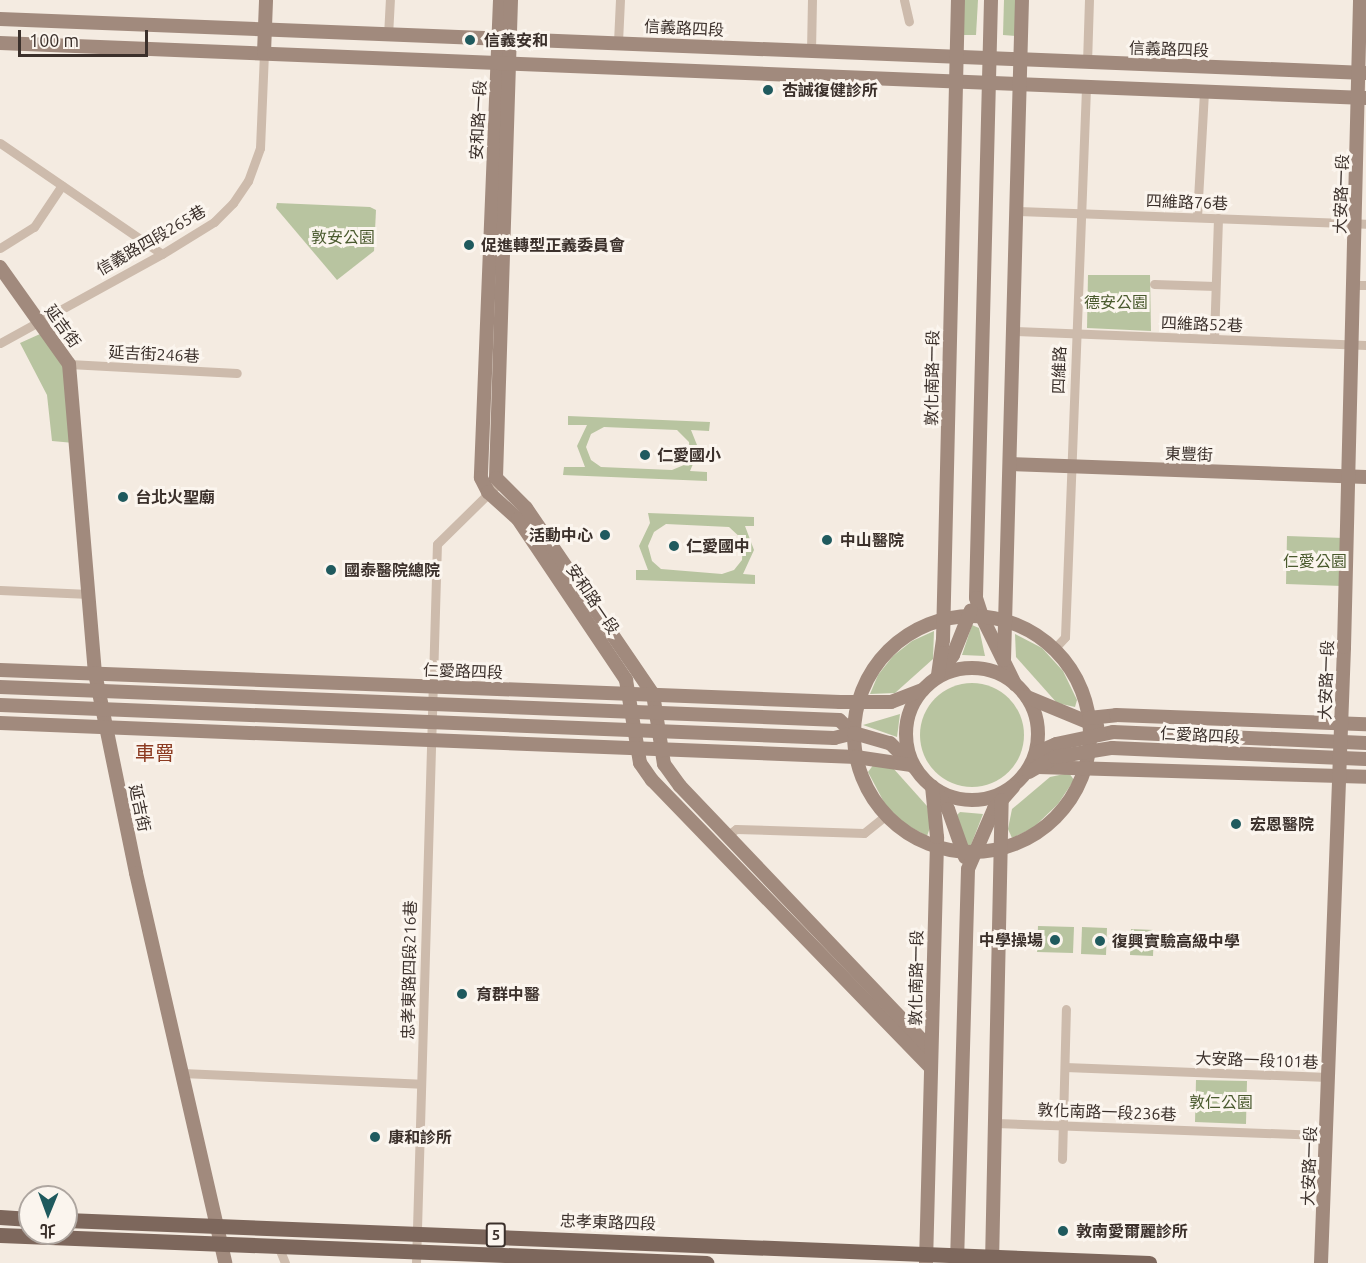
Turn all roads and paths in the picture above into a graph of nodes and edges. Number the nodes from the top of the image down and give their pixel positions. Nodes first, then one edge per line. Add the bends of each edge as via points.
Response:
1 (266, 0) edge
2 (390, 0) edge
3 (500, 0) edge
4 (511, 0) edge
5 (620, 0) edge
6 (812, 0) edge
7 (904, 0) edge
8 (958, 0) edge
9 (991, 0) edge
10 (1022, 0) edge
11 (1089, 0) edge
12 (1360, 0) edge
13 (0, 19) edge
14 (909, 21) dead end
15 (265, 31) junction
16 (388, 36) junction
17 (618, 42) junction
18 (0, 43) edge
19 (811, 51) junction
20 (503, 52) junction
21 (264, 53) junction
22 (956, 58) junction
23 (990, 59) junction
24 (1021, 60) junction
25 (1087, 63) junction
26 (1363, 73) edge
27 (956, 82) junction
28 (989, 83) junction
29 (1020, 84) junction
30 (1086, 87) junction
31 (1204, 92) junction
32 (1363, 98) edge
33 (0, 142) edge
34 (62, 185) junction
35 (1018, 211) junction
36 (1080, 214) junction
37 (1197, 217) junction
38 (1218, 218) junction
39 (1361, 224) edge
40 (0, 248) edge
41 (162, 254) junction
42 (0, 267) edge
43 (1154, 284) dead end
44 (1360, 285) edge
45 (1215, 286) junction
46 (38, 321) junction
47 (1014, 331) junction
48 (1075, 333) junction
49 (1214, 339) junction
50 (0, 343) edge
51 (1359, 345) edge
52 (69, 364) junction
53 (237, 373) dead end
54 (1011, 464) junction
55 (1070, 466) junction
56 (1349, 476) junction
57 (1366, 477) edge
58 (494, 487) junction
59 (0, 590) edge
60 (89, 594) junction
61 (975, 617) junction
62 (943, 620) junction
63 (1006, 622) junction
64 (1054, 649) junction
65 (1004, 660) junction
66 (0, 670) edge
67 (95, 673) junction
68 (931, 682) junction
69 (1016, 684) junction
70 (432, 686) junction
71 (0, 687) edge
72 (99, 690) junction
73 (630, 694) junction
74 (653, 694) junction
75 (1027, 697) junction
76 (858, 702) junction
77 (432, 704) junction
78 (0, 705) edge
79 (102, 709) junction
80 (634, 712) junction
81 (655, 713) junction
82 (431, 721) junction
83 (0, 723) edge
84 (1341, 723) junction
85 (1366, 724) edge
86 (1090, 726) junction
87 (106, 727) junction
88 (635, 729) junction
89 (657, 730) junction
90 (854, 733) junction
91 (430, 740) junction
92 (1341, 742) junction
93 (1366, 743) edge
94 (637, 748) junction
95 (660, 748) junction
96 (1089, 752) junction
97 (856, 757) junction
98 (1340, 759) junction
99 (1366, 759) edge
100 (1032, 765) junction
101 (1086, 766) junction
102 (914, 767) junction
103 (1340, 776) junction
104 (1366, 777) edge
105 (932, 786) junction
106 (1013, 787) junction
107 (1002, 800) junction
108 (885, 815) junction
109 (728, 835) junction
110 (936, 847) junction
111 (1001, 849) junction
112 (969, 852) junction
113 (1066, 1009) dead end
114 (931, 1050) junction
115 (1065, 1067) junction
116 (931, 1068) junction
117 (182, 1073) junction
118 (1328, 1077) junction
119 (421, 1084) junction
120 (995, 1123) junction
121 (1063, 1126) junction
122 (1326, 1135) junction
123 (1062, 1159) dead end
124 (0, 1217) edge
125 (18, 1218) edge
126 (78, 1220) edge
127 (216, 1225) junction
128 (417, 1232) junction
129 (0, 1235) edge
130 (219, 1245) junction
131 (279, 1248) junction
132 (416, 1258) edge
133 (926, 1258) edge
134 (957, 1259) edge
135 (992, 1260) edge
136 (225, 1263) edge
137 (285, 1263) edge
138 (706, 1263) edge
139 (1149, 1263) edge
140 (1321, 1263) edge

1 - 15 main road
2 - 16 street
3 - 20 main road
4 - 20 main road
5 - 17 street
6 - 19 street
7 - 14 street
8 - 22 main road, 敦化南路一段
9 - 23 main road
10 - 24 main road
11 - 25 street
12 - 26 main road, 大安路一段
13 - 15 main road, 信義路四段
15 - 16 main road, 信義路四段
15 - 21 main road
16 - 20 main road, 信義路四段
17 - 19 main road, 信義路四段
17 - 20 main road, 信義路四段
18 - 21 main road, 信義路四段
19 - 22 main road, 信義路四段
20 - 21 main road, 信義路四段
20 - 27 main road, 信義路四段
20 - 58 main road, 安和路一段 via 481,474
21 - 41 street, 信義路四段265巷 via 261,140 248,181 214,222
22 - 23 main road, 信義路四段
22 - 27 main road, 敦化南路一段
23 - 24 main road, 信義路四段
23 - 28 main road
24 - 25 main road, 信義路四段
24 - 29 main road
25 - 26 main road, 信義路四段
26 - 32 main road, 大安路一段
27 - 28 main road, 信義路四段
27 - 62 main road, 敦化南路一段
28 - 29 main road, 信義路四段
28 - 61 main road
29 - 30 main road, 信義路四段
29 - 35 main road
30 - 31 main road, 信義路四段
30 - 36 street, 四維路
31 - 32 main road, 信義路四段
31 - 37 street
32 - 39 main road, 大安路一段
33 - 34 street
34 - 40 street via 34,227
34 - 41 street
35 - 36 street, 四維路76巷
35 - 47 main road
36 - 37 street, 四維路76巷
36 - 48 street, 四維路
37 - 38 street, 四維路76巷
38 - 39 street, 四維路76巷
38 - 45 street
39 - 44 main road, 大安路一段
41 - 46 street, 信義路四段265巷
42 - 46 main road, 延吉街
43 - 45 street
44 - 51 main road, 大安路一段
45 - 49 street
46 - 50 street, 信義路四段265巷
46 - 52 main road, 延吉街
47 - 48 street, 四維路52巷
47 - 54 main road
48 - 49 street, 四維路52巷
48 - 55 street, 四維路
49 - 51 street, 四維路52巷
51 - 56 main road, 大安路一段
52 - 53 street, 延吉街246巷
52 - 60 main road, 延吉街
54 - 55 main road, 東豐街
54 - 63 main road
55 - 56 main road, 東豐街
55 - 64 street, 四維路 via 1065,637
56 - 57 main road, 東豐街
56 - 84 main road, 大安路一段
58 - 70 street, 忠孝東路四段216巷 via 437,544
58 - 73 main road, 安和路一段 via 617,664
58 - 74 main road, 安和路一段 via 526,508
59 - 60 street
60 - 67 main road, 延吉街
61 - 62 main road
61 - 63 main road
61 - 65 main road
61 - 68 main road via 953,655
62 - 68 main road, 敦化南路一段
62 - 76 main road via 914,632 889,650 870,674
63 - 64 main road via 1033,633
63 - 65 main road
64 - 86 main road via 1077,679
65 - 69 main road
66 - 67 main road, 仁愛路四段
67 - 70 main road, 仁愛路四段
67 - 72 main road, 延吉街
68 - 69 main road via 968,669 993,672
68 - 76 main road, 仁愛路四段 via 891,702
68 - 102 main road via 910,712 906,732
69 - 75 main road
70 - 73 main road, 仁愛路四段
70 - 77 street, 忠孝東路四段216巷
71 - 72 main road, 仁愛路四段
72 - 77 main road, 仁愛路四段
72 - 79 main road, 延吉街
73 - 74 main road, 仁愛路四段
73 - 80 main road, 安和路一段
74 - 76 main road, 仁愛路四段
74 - 81 main road, 安和路一段
75 - 86 main road, 仁愛路四段
75 - 100 main road via 1038,724
76 - 90 main road
77 - 80 main road, 仁愛路四段
77 - 82 street, 忠孝東路四段216巷
78 - 79 main road, 仁愛路四段
79 - 82 main road, 仁愛路四段
79 - 87 main road, 延吉街
80 - 81 main road, 仁愛路四段
80 - 88 main road, 安和路一段
81 - 89 main road, 安和路一段
81 - 90 main road, 仁愛路四段 via 839,720
82 - 88 main road, 仁愛路四段
82 - 91 street, 忠孝東路四段216巷
83 - 87 main road
84 - 85 main road, 仁愛路四段
84 - 86 main road, 仁愛路四段 via 1116,715
84 - 92 main road, 大安路一段
86 - 92 main road, 仁愛路四段 via 1113,732
86 - 96 main road
86 - 100 main road, 仁愛路四段 via 1056,744
87 - 91 main road
87 - 117 main road, 延吉街
88 - 89 main road, 仁愛路四段
88 - 94 main road, 安和路一段
89 - 90 main road, 仁愛路四段 via 834,738
89 - 95 main road, 安和路一段
90 - 97 main road
90 - 102 main road, 仁愛路四段 via 890,743
91 - 94 main road
91 - 119 street, 忠孝東路四段216巷
92 - 93 main road, 仁愛路四段
92 - 98 main road, 大安路一段
94 - 95 main road
94 - 116 main road, 安和路一段 via 640,763 652,780
95 - 97 main road
95 - 109 main road, 安和路一段 via 664,764 680,786
96 - 98 main road, 仁愛路四段 via 1112,748
96 - 100 main road, 仁愛路四段
96 - 101 main road
97 - 102 main road
97 - 108 main road via 867,788
98 - 99 main road, 仁愛路四段
98 - 103 main road, 大安路一段
100 - 101 main road
100 - 106 main road
101 - 103 main road
101 - 111 main road via 1069,802 1056,818 1036,833
102 - 105 main road
103 - 104 main road
103 - 118 main road, 大安路一段
105 - 106 main road via 946,795 972,800 998,795
105 - 110 main road, 敦化南路一段
105 - 112 main road via 948,808
106 - 107 main road
107 - 111 main road
107 - 112 main road
108 - 109 street via 864,833 736,829
108 - 110 main road via 910,835
109 - 114 main road, 安和路一段
110 - 112 main road
110 - 114 main road, 敦化南路一段
111 - 112 main road
111 - 120 main road
112 - 134 main road
113 - 115 street
114 - 116 main road, 敦化南路一段
115 - 118 street, 大安路一段101巷
115 - 121 street
116 - 133 main road, 敦化南路一段
117 - 119 street
117 - 127 main road, 延吉街
118 - 122 main road, 大安路一段
119 - 128 street, 忠孝東路四段216巷
120 - 121 street, 敦化南路一段236巷
120 - 135 main road
121 - 122 street, 敦化南路一段236巷
121 - 123 street
122 - 140 main road, 大安路一段
124 - 125 main road
126 - 127 main road, 忠孝東路四段 / 5
127 - 128 main road, 忠孝東路四段 / 5
127 - 130 main road, 延吉街
128 - 132 street, 忠孝東路四段216巷
128 - 133 main road, 忠孝東路四段 / 5
129 - 130 main road, 5
130 - 131 main road, 5
130 - 136 main road, 延吉街
131 - 132 main road, 5
131 - 137 street
132 - 138 main road, 5
133 - 134 main road, 忠孝東路四段 / 5
134 - 135 main road, 忠孝東路四段 / 5
135 - 139 main road, 忠孝東路四段 / 5

